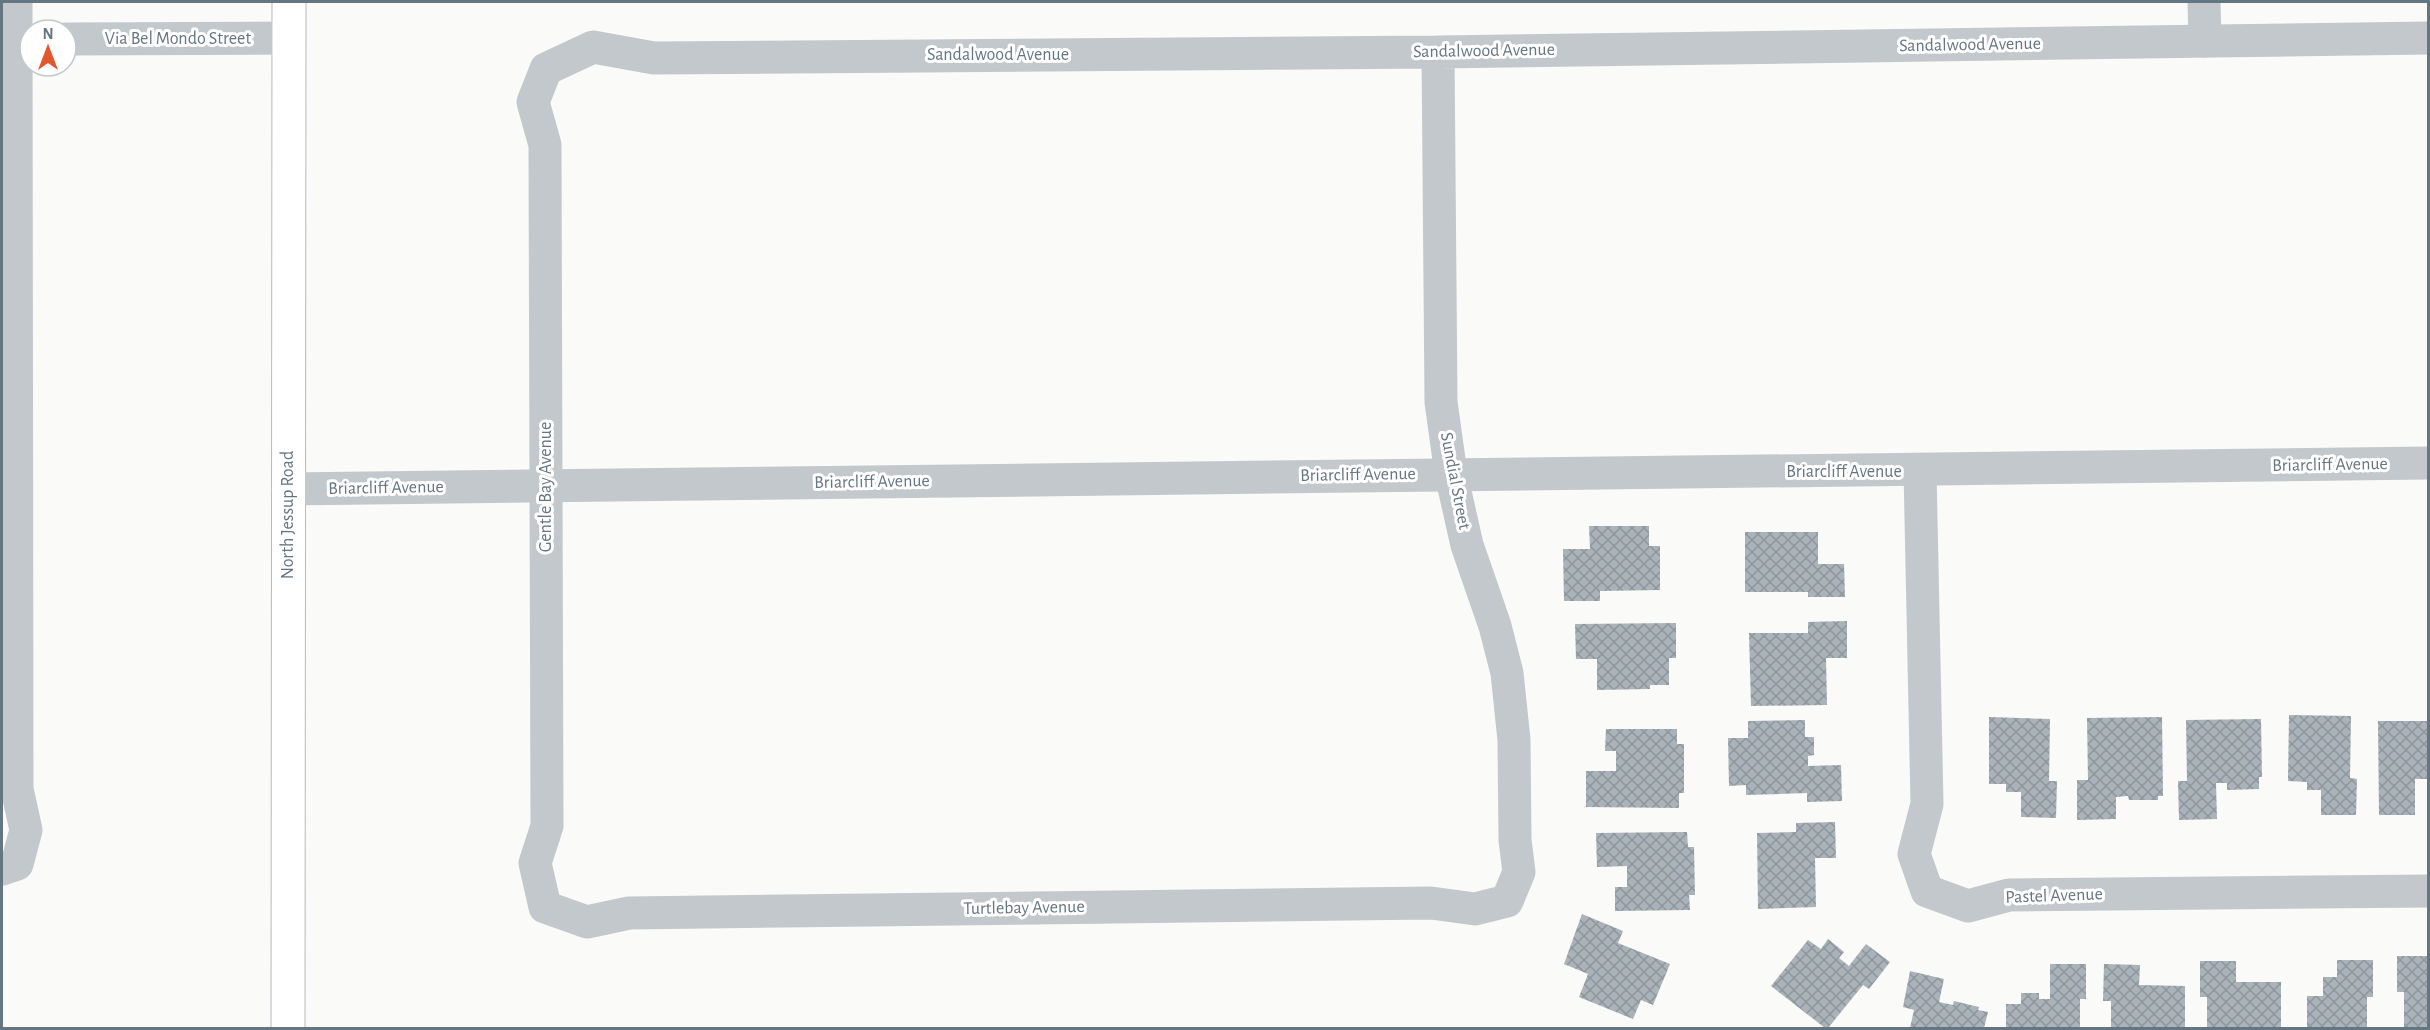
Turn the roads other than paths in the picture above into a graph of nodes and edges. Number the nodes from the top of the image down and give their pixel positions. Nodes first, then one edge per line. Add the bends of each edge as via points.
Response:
1 (16, 2) edge
2 (289, 2) edge
3 (2204, 2) edge
4 (289, 38) junction
5 (2428, 38) edge
6 (16, 39) edge
7 (78, 39) edge
8 (2205, 41) junction
9 (1438, 52) junction
10 (546, 69) joint
11 (9, 451) edge
12 (2428, 463) edge
13 (1920, 471) junction
14 (1451, 474) junction
15 (546, 486) junction
16 (288, 489) junction
17 (9, 867) edge
18 (2428, 891) edge
19 (1507, 902) joint
20 (544, 907) joint
21 (288, 1029) edge

1 - 6 street
2 - 4 street, North Jessup Road
3 - 8 street
4 - 7 street, Via Bel Mondo Street
4 - 16 street, North Jessup Road
5 - 8 street, Sandalwood Avenue
6 - 11 street
8 - 9 street, Sandalwood Avenue
9 - 10 street, Sandalwood Avenue via 654,58 593,47
9 - 14 street, Sundial Street via 1441,402
10 - 15 street, Gentle Bay Avenue via 533,102 545,146
11 - 17 street via 17,789 26,830
12 - 13 street, Briarcliff Avenue
13 - 14 street, Briarcliff Avenue
13 - 18 street, Pastel Avenue via 1927,804 1914,854 1927,891 1968,906 2009,895
14 - 15 street, Briarcliff Avenue
14 - 19 street, Sundial Street via 1467,545 1507,673 1519,872
15 - 16 street, Briarcliff Avenue
15 - 20 street, Gentle Bay Avenue via 548,826 535,863
16 - 21 street, North Jessup Road
19 - 20 street, Turtlebay Avenue via 1474,909 1431,903 628,913 587,922

